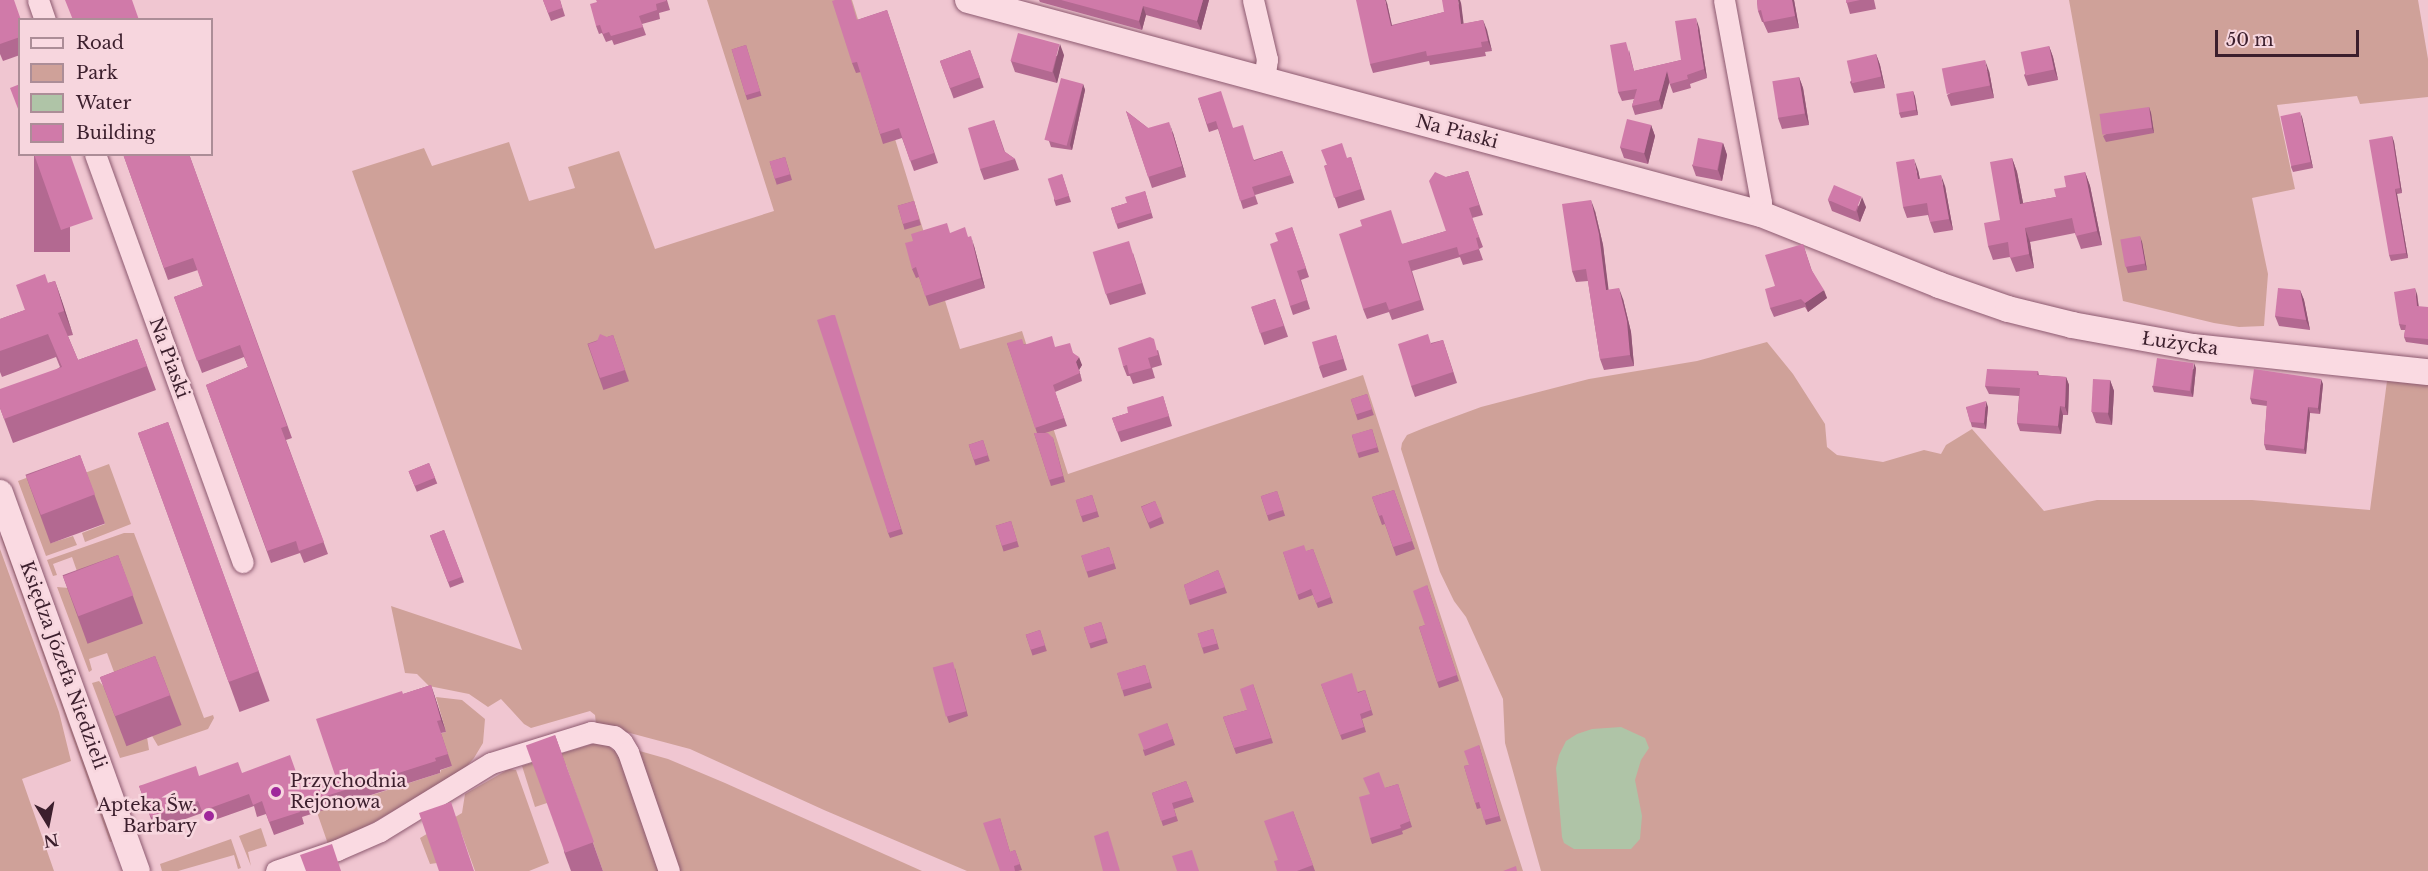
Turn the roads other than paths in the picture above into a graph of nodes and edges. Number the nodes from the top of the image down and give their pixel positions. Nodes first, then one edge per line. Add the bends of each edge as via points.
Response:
1 (38, 0) edge
2 (968, 0) edge
3 (1253, 0) edge
4 (1724, 0) edge
5 (44, 18) edge
6 (1264, 80) junction
7 (96, 156) edge
8 (1761, 214) junction
9 (1939, 285) joint
10 (2428, 372) edge
11 (0, 493) edge
12 (243, 562) dead end
13 (137, 871) edge
14 (276, 871) edge
15 (669, 871) edge

1 - 5 street
2 - 6 street, Na Piaski
3 - 6 street via 1267,59
4 - 8 street
6 - 8 street, Na Piaski
7 - 12 street, Na Piaski
8 - 9 street, Na Piaski
9 - 10 street, Łużycka via 2008,309 2128,338
11 - 13 street, Księdza Józefa Niedzieli
14 - 15 street via 380,831 491,762 591,732 614,736 628,752

